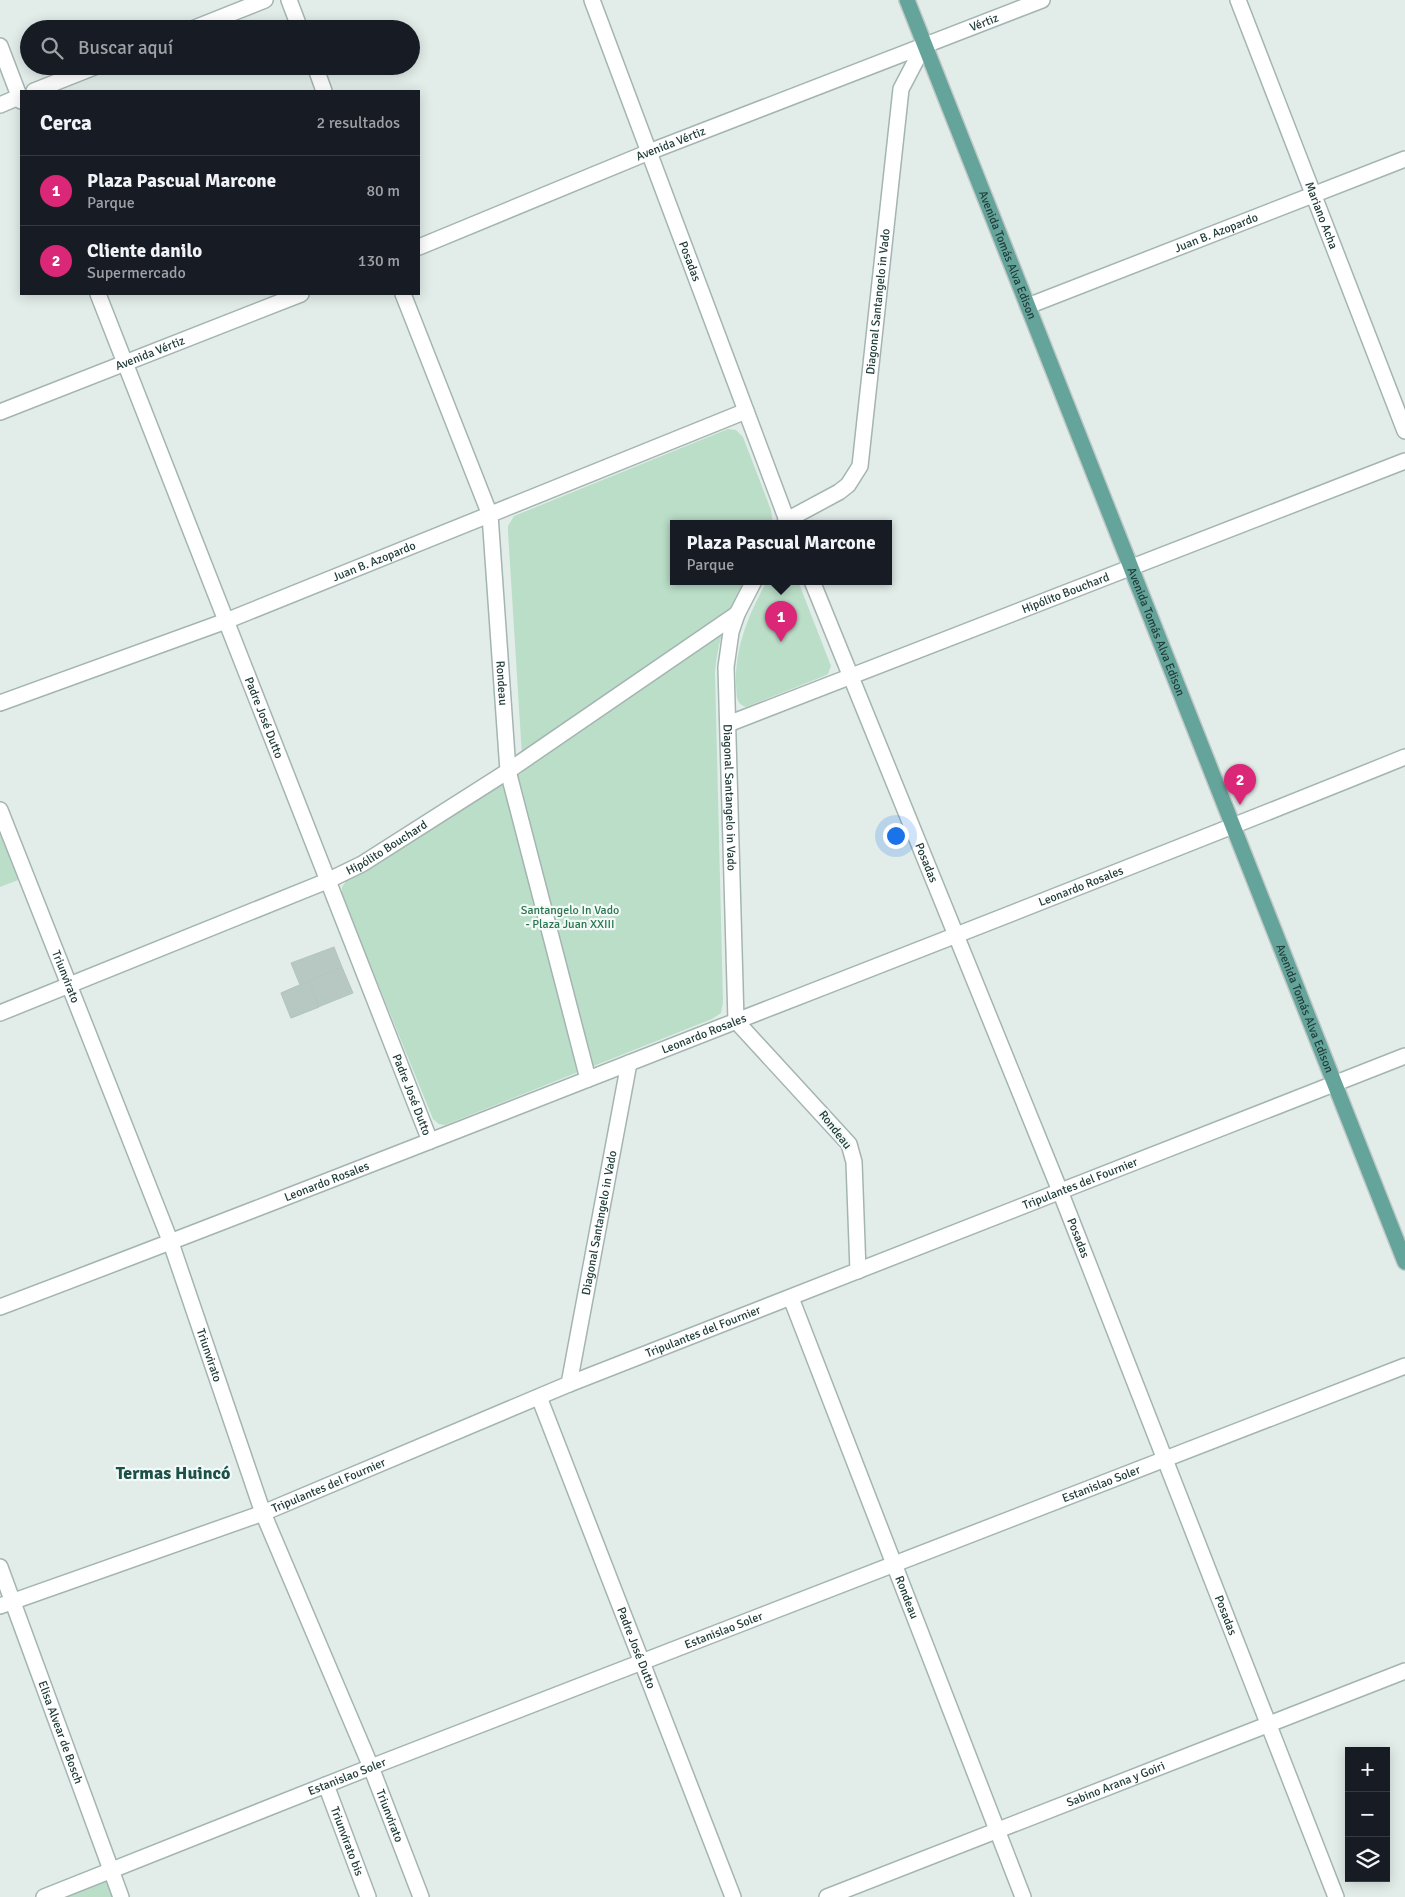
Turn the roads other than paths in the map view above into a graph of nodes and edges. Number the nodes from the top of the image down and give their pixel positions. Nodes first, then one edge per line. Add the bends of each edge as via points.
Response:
1 (265, 0) edge
2 (289, 0) edge
3 (592, 0) edge
4 (907, 0) edge
5 (1042, 0) edge
6 (1238, 0) edge
7 (215, 20) edge
8 (297, 20) edge
9 (924, 45) junction
10 (0, 46) edge
11 (75, 75) edge
12 (318, 75) edge
13 (21, 90) edge
14 (39, 90) edge
15 (324, 90) edge
16 (20, 97) edge
17 (0, 104) edge
18 (649, 152) junction
19 (1405, 159) edge
20 (1312, 195) junction
21 (420, 247) edge
22 (98, 295) edge
23 (298, 295) edge
24 (403, 295) edge
25 (1028, 306) junction
26 (125, 363) junction
27 (0, 412) edge
28 (746, 412) junction
29 (1405, 431) edge
30 (1405, 461) edge
31 (490, 515) junction
32 (785, 520) edge
33 (790, 520) edge
34 (1131, 568) junction
35 (752, 585) edge
36 (814, 585) edge
37 (737, 614) junction
38 (226, 621) junction
39 (852, 676) junction
40 (0, 703) edge
41 (728, 724) junction
42 (1405, 757) edge
43 (508, 771) junction
44 (0, 810) edge
45 (1233, 827) junction
46 (327, 882) junction
47 (956, 936) junction
48 (68, 986) junction
49 (0, 1013) edge
50 (736, 1021) junction
51 (1405, 1056) edge
52 (629, 1063) junction
53 (588, 1079) junction
54 (1335, 1084) junction
55 (430, 1141) junction
56 (1060, 1191) junction
57 (171, 1243) junction
58 (1405, 1262) edge
59 (858, 1271) junction
60 (791, 1298) junction
61 (0, 1307) edge
62 (1405, 1366) edge
63 (569, 1384) junction
64 (539, 1398) junction
65 (1165, 1458) junction
66 (263, 1513) junction
67 (894, 1565) junction
68 (0, 1567) edge
69 (7, 1603) edge
70 (641, 1663) junction
71 (1405, 1671) edge
72 (1269, 1724) junction
73 (371, 1767) junction
74 (326, 1785) junction
75 (997, 1831) junction
76 (111, 1872) junction
77 (44, 1897) edge
78 (121, 1897) edge
79 (368, 1897) edge
80 (421, 1897) edge
81 (733, 1897) edge
82 (827, 1897) edge
83 (1023, 1897) edge
84 (1336, 1897) edge

1 - 7 street
2 - 8 street
3 - 18 street, Posadas
4 - 9 main road, Avenida Tomás Alva Edison
5 - 9 street, Vértiz
6 - 20 street, Mariano Acha
9 - 18 street, Avenida Vértiz
9 - 25 main road, Avenida Tomás Alva Edison
9 - 33 street, Diagonal Santangelo in Vado via 901,89 860,466 848,485 839,492
10 - 13 street
11 - 14 street
12 - 15 street
16 - 17 street
18 - 21 street, Avenida Vértiz
18 - 28 street, Posadas
19 - 20 street, Juan B. Azopardo
20 - 25 street, Juan B. Azopardo
20 - 29 street, Mariano Acha
22 - 26 street, Padre José Dutto
23 - 26 street, Avenida Vértiz
24 - 31 street, Rondeau
25 - 34 main road, Avenida Tomás Alva Edison
26 - 27 street, Avenida Vértiz
26 - 38 street, Padre José Dutto
28 - 31 street, Juan B. Azopardo
28 - 32 street, Posadas
30 - 34 street, Hipólito Bouchard
31 - 38 street, Juan B. Azopardo
31 - 43 street, Rondeau
34 - 39 street, Hipólito Bouchard
34 - 45 main road, Avenida Tomás Alva Edison
35 - 37 street, Diagonal Santangelo in Vado
36 - 39 street, Posadas
37 - 41 street, Diagonal Santangelo in Vado via 726,667
37 - 43 street, Hipólito Bouchard
38 - 40 street, Juan B. Azopardo
38 - 46 street, Padre José Dutto
39 - 41 street, Hipólito Bouchard
39 - 47 street, Posadas
41 - 50 street, Diagonal Santangelo in Vado
42 - 45 street, Leonardo Rosales
43 - 46 street, Hipólito Bouchard via 362,864
43 - 53 street, Rondeau
44 - 48 street, Triunvirato
45 - 47 street, Leonardo Rosales
45 - 54 main road, Avenida Tomás Alva Edison
46 - 48 street, Hipólito Bouchard
46 - 55 street, Padre José Dutto
47 - 50 street, Leonardo Rosales
47 - 56 street, Posadas
48 - 49 street, Hipólito Bouchard
48 - 57 street, Triunvirato
50 - 52 street, Leonardo Rosales
50 - 59 street, Rondeau via 849,1144 854,1162
51 - 54 street, Tripulantes del Fournier
52 - 53 street, Leonardo Rosales
52 - 63 street, Diagonal Santangelo in Vado
53 - 55 street, Leonardo Rosales
54 - 56 street, Tripulantes del Fournier
54 - 58 main road, Avenida Tomás Alva Edison
55 - 57 street, Leonardo Rosales
56 - 59 street, Tripulantes del Fournier
56 - 65 street, Posadas
57 - 61 street, Leonardo Rosales
57 - 66 street, Triunvirato
59 - 60 street, Tripulantes del Fournier
60 - 63 street, Tripulantes del Fournier
60 - 67 street, Rondeau
62 - 65 street, Estanislao Soler
63 - 64 street, Tripulantes del Fournier
64 - 66 street, Tripulantes del Fournier
64 - 70 street, Padre José Dutto
65 - 67 street, Estanislao Soler
65 - 72 street, Posadas
66 - 69 street, Tripulantes del Fournier
66 - 73 street, Triunvirato
67 - 70 street, Estanislao Soler
67 - 75 street, Rondeau
68 - 69 street, Elisa Alvear de Bosch
69 - 76 street, Elisa Alvear de Bosch
70 - 73 street, Estanislao Soler
70 - 81 street, Padre José Dutto
71 - 72 street, Sabino Arana y Goiri
72 - 75 street, Sabino Arana y Goiri
72 - 84 street, Posadas
73 - 74 street, Estanislao Soler
73 - 80 street, Triunvirato
74 - 76 street, Estanislao Soler
74 - 79 street, Triunvirato bis
75 - 82 street, Sabino Arana y Goiri
75 - 83 street, Rondeau
76 - 77 street, Estanislao Soler
76 - 78 street, Elisa Alvear de Bosch

